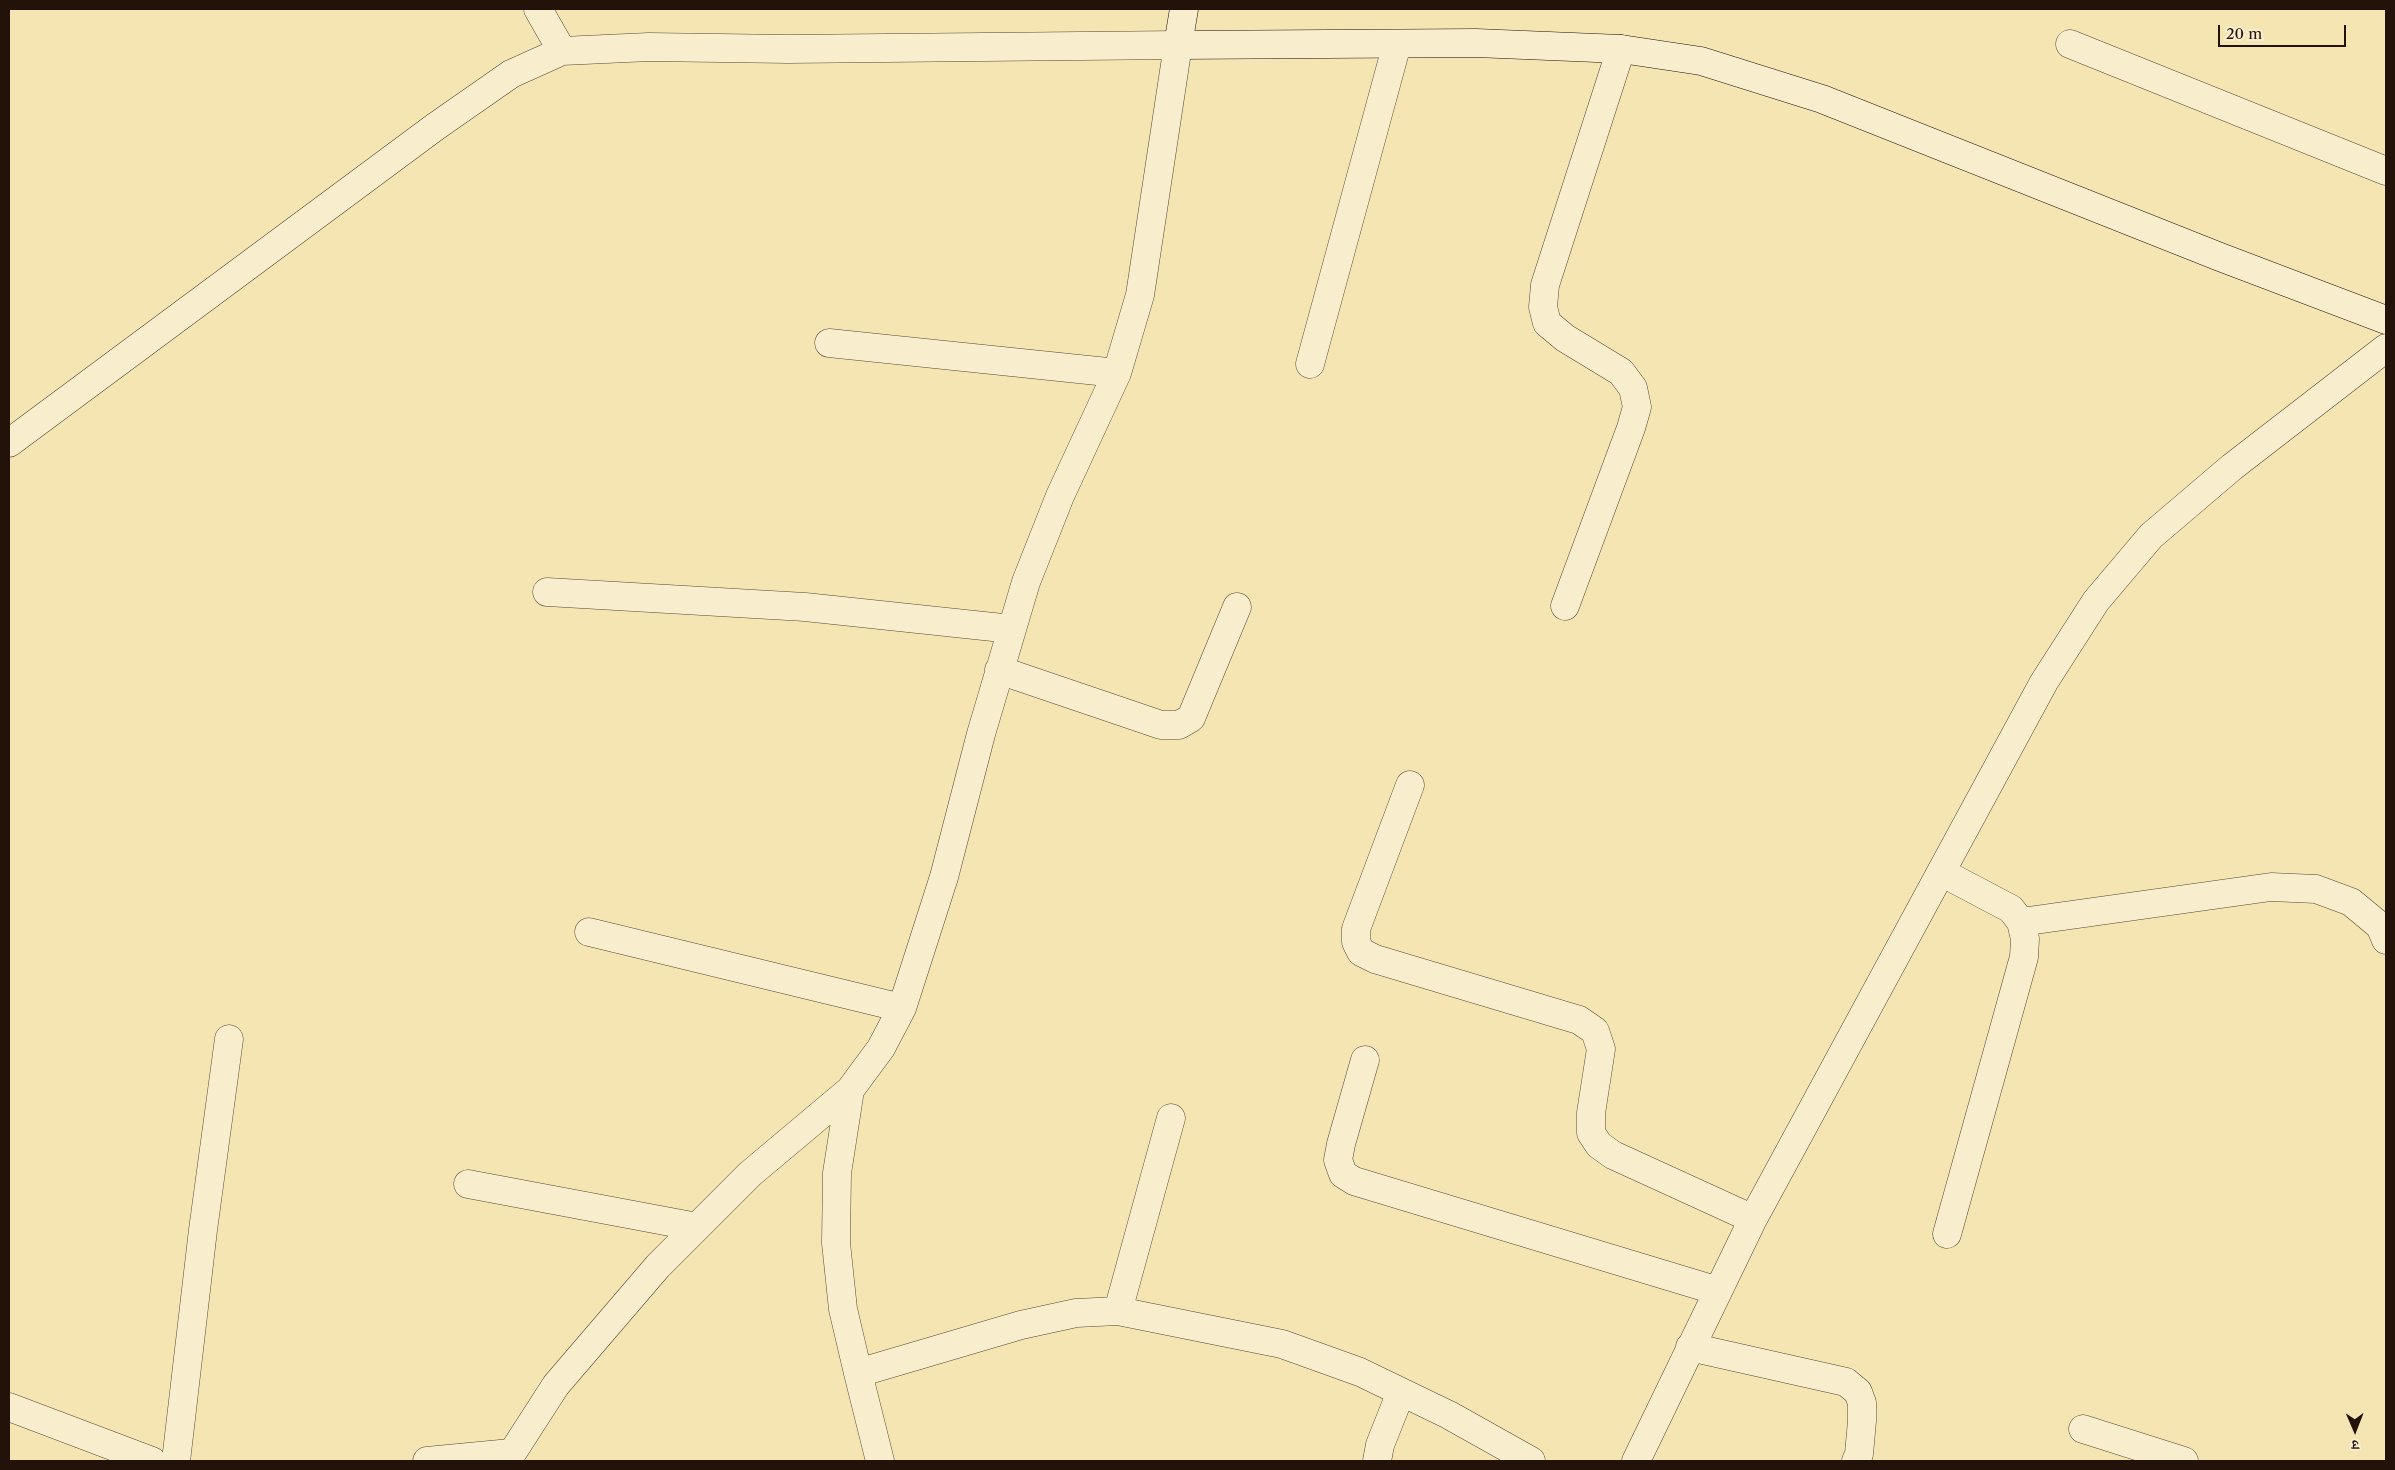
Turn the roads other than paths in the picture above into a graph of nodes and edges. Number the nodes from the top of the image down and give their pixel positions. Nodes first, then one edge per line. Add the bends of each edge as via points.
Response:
1 (538, 9) edge
2 (1184, 9) edge
3 (1397, 44) junction
4 (2070, 44) dead end
5 (1178, 45) junction
6 (1621, 49) junction
7 (562, 51) junction
8 (2386, 171) edge
9 (2386, 320) edge
10 (829, 343) dead end
11 (2386, 348) edge
12 (1310, 364) dead end
13 (1117, 373) junction
14 (9, 443) edge
15 (547, 592) dead end
16 (1565, 606) dead end
17 (1237, 607) dead end
18 (1012, 629) junction
19 (1000, 670) junction
20 (1410, 786) dead end
21 (1941, 872) junction
22 (2021, 922) junction
23 (589, 932) dead end
24 (2386, 940) edge
25 (902, 1008) junction
26 (229, 1039) dead end
27 (1365, 1060) dead end
28 (850, 1090) junction
29 (1171, 1118) dead end
30 (468, 1184) dead end
31 (1753, 1219) junction
32 (697, 1227) junction
33 (1947, 1234) dead end
34 (1718, 1291) junction
35 (1118, 1311) junction
36 (1690, 1347) junction
37 (858, 1373) junction
38 (1401, 1392) junction
39 (9, 1407) edge
40 (2083, 1429) dead end
41 (509, 1457) edge
42 (152, 1461) edge
43 (176, 1461) edge
44 (427, 1461) edge
45 (880, 1461) edge
46 (1377, 1461) edge
47 (1531, 1461) edge
48 (1636, 1461) edge
49 (1856, 1461) edge
50 (2184, 1461) edge

1 - 7 street
2 - 5 street
3 - 5 street
3 - 6 street via 1476,43
3 - 12 street
4 - 8 street
5 - 7 street via 798,49 650,47
5 - 13 street via 1140,296
6 - 9 street via 1700,61 1822,98
6 - 16 street via 1545,285 1543,307 1547,323 1565,338 1621,372 1633,388 1637,407
7 - 14 street via 511,74 435,127
10 - 13 street
11 - 21 street via 2232,467 2151,536 2096,601 2044,682
13 - 18 street via 1060,496 1026,582
15 - 18 street via 805,608
17 - 19 street via 1191,718 1179,726 1161,725
18 - 19 street
19 - 25 street via 944,877
20 - 31 street via 1356,929 1356,942 1362,952 1579,1020 1595,1031 1602,1049 1591,1113 1591,1133 1599,1145 1613,1155
21 - 22 street via 2011,909
21 - 31 street
22 - 24 street via 2271,887 2316,889 2352,902 2380,926
22 - 33 street via 2025,939 2024,957
23 - 25 street
25 - 28 street via 881,1048
26 - 43 street
27 - 34 street via 1339,1152 1343,1174 1364,1184
28 - 32 street via 750,1174
28 - 37 street via 837,1173 836,1243 843,1309
29 - 35 street
30 - 32 street
31 - 34 street
32 - 41 street via 658,1266 556,1385
34 - 36 street
35 - 37 street via 1076,1313 1021,1325
35 - 38 street via 1282,1344 1360,1372
36 - 48 street
36 - 49 street via 1846,1382 1858,1392 1862,1403
37 - 45 street
38 - 46 street
38 - 47 street
39 - 42 street
40 - 50 street
41 - 44 street

